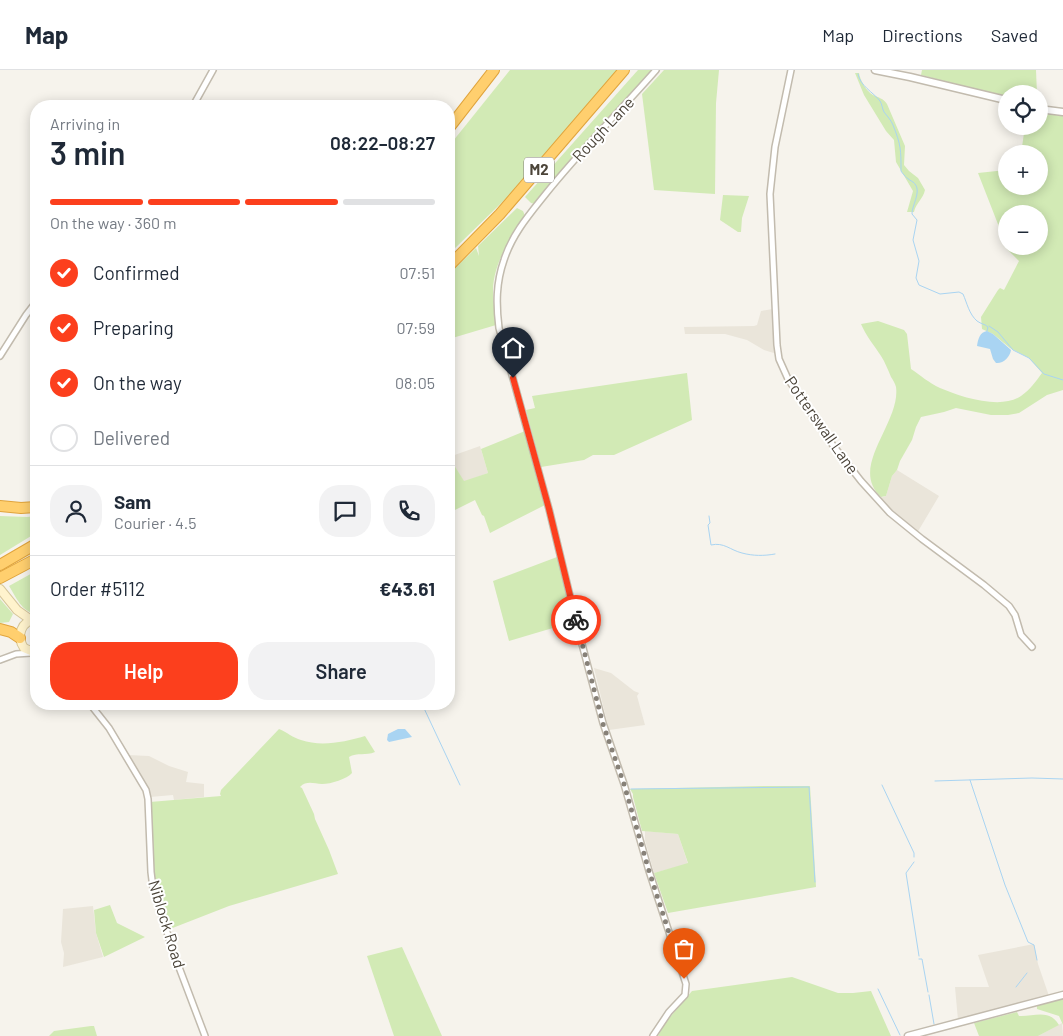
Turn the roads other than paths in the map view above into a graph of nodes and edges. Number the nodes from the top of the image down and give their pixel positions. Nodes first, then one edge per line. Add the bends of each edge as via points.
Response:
1 (213, 70) edge
2 (494, 70) edge
3 (624, 70) edge
4 (656, 70) edge
5 (791, 70) edge
6 (875, 70) edge
7 (998, 98) edge
8 (196, 100) edge
9 (1048, 110) edge
10 (1063, 112) edge
11 (455, 120) edge
12 (455, 260) edge
13 (30, 310) edge
14 (0, 356) edge
15 (0, 506) edge
16 (30, 507) edge
17 (30, 548) edge
18 (30, 562) edge
19 (0, 565) edge
20 (0, 578) edge
21 (2, 592) edge
22 (17, 610) junction
23 (30, 617) edge
24 (30, 621) edge
25 (0, 629) edge
26 (21, 637) junction
27 (1032, 647) dead end
28 (30, 651) edge
29 (30, 653) edge
30 (16, 654) junction
31 (0, 660) edge
32 (95, 710) edge
33 (1063, 995) edge
34 (205, 1036) edge
35 (653, 1036) edge
36 (908, 1036) edge

1 - 8 street
2 - 11 highway
3 - 12 highway, M2 via 500,214
4 - 35 street, Rough Lane via 563,172 521,225 503,261 496,302 499,328 603,724 686,984 685,995
5 - 27 street, Potterswall Lane via 775,147 770,194 777,345 782,366 819,427 861,481 890,513 1003,600 1016,615 1021,635
6 - 7 street
9 - 10 street
13 - 14 street
15 - 16 highway
17 - 19 highway
18 - 20 highway
21 - 22 main road
22 - 23 main road
22 - 26 main road
24 - 26 main road via 24,624
25 - 26 highway
26 - 28 main road via 24,648
26 - 30 street
29 - 30 street
30 - 31 street
32 - 34 street, Niblock Road via 146,790 154,888 174,954
33 - 36 street

